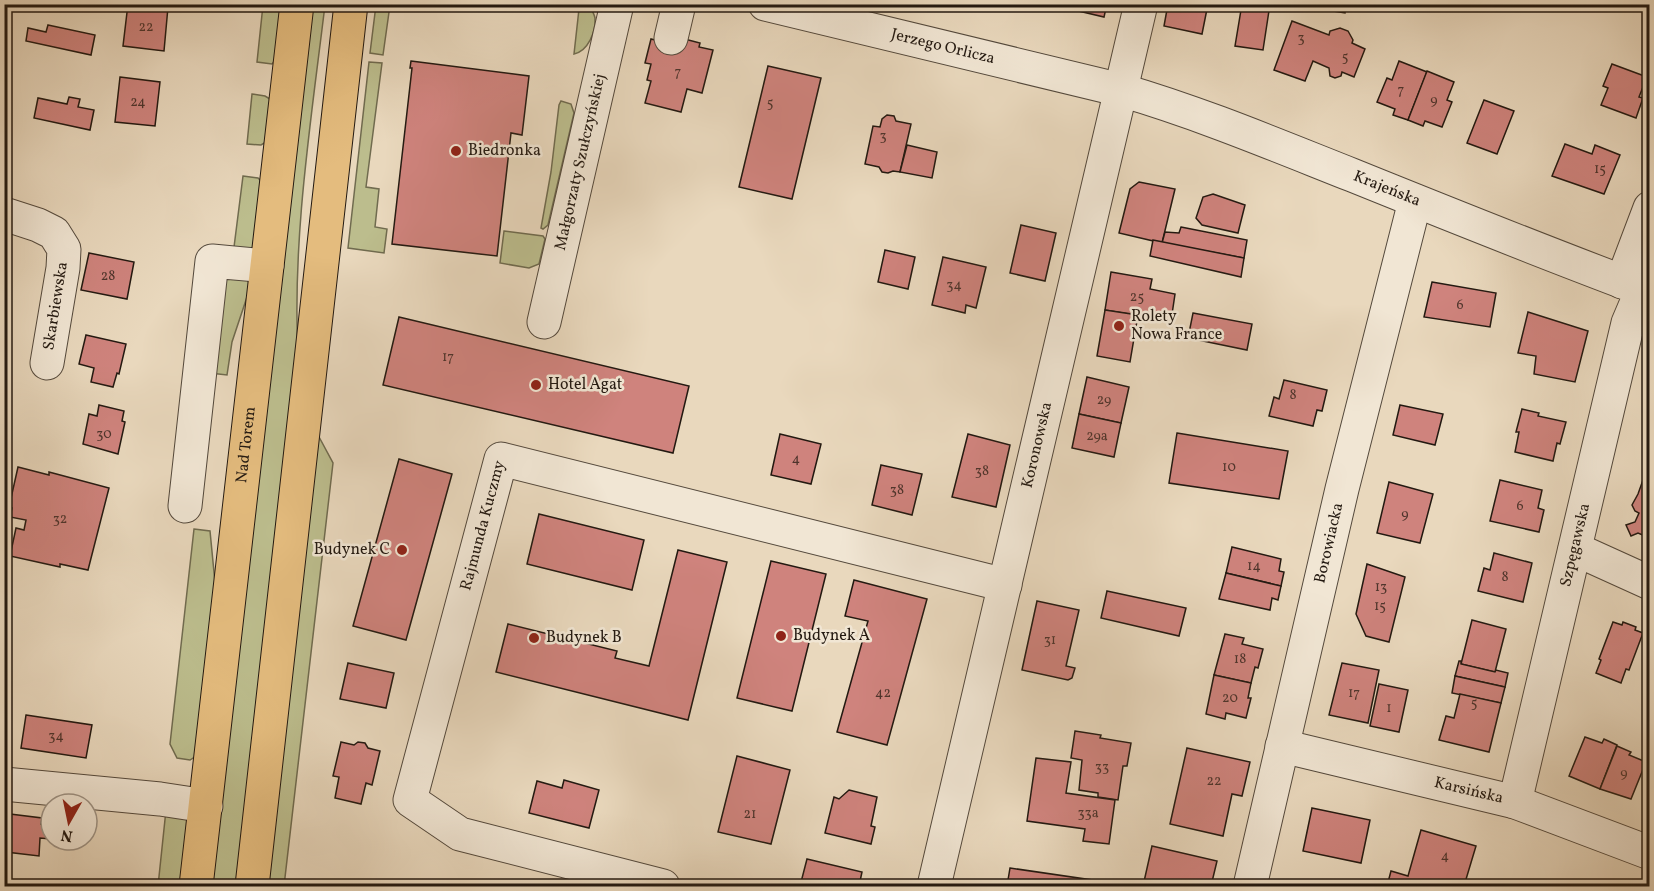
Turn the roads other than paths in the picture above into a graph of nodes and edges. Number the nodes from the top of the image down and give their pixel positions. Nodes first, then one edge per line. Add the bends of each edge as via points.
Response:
1 (297, 4) edge
2 (351, 4) edge
3 (617, 4) edge
4 (679, 4) edge
5 (765, 4) edge
6 (1141, 4) edge
7 (802, 9) edge
8 (671, 38) dead end
9 (1120, 90) junction
10 (1415, 201) junction
11 (1650, 208) edge
12 (4, 214) edge
13 (267, 266) junction
14 (1638, 288) edge
15 (544, 322) dead end
16 (47, 363) dead end
17 (185, 506) dead end
18 (1575, 549) junction
19 (1650, 583) edge
20 (1005, 585) junction
21 (1282, 746) junction
22 (4, 784) edge
23 (1515, 802) junction
24 (206, 806) junction
25 (1650, 853) edge
26 (196, 886) edge
27 (252, 886) edge
28 (663, 886) edge
29 (934, 886) edge
30 (1250, 886) edge

1 - 13 main road, Nad Torem
2 - 27 main road
3 - 15 street, Małgorzaty Szułczyńskiej
4 - 8 street
5 - 7 street, Jerzego Orlicza
6 - 9 street, Koronowska
7 - 9 street, Jerzego Orlicza
9 - 10 street, Krajeńska via 1238,130
9 - 20 street, Koronowska
10 - 14 street, Krajeńska
10 - 21 street, Borowiacka
11 - 14 street, Szpęgawska
12 - 16 street, Skarbiewska via 54,233 64,249
13 - 17 street via 212,261
13 - 24 main road, Nad Torem
14 - 18 street, Szpęgawska
18 - 19 street
18 - 23 street, Szpęgawska
20 - 28 street, Rajmunda Kuczmy via 501,459 410,800 460,834
20 - 29 street, Koronowska
21 - 23 street, Karsińska
21 - 30 street, Borowiacka
22 - 24 street
23 - 25 street, Karsińska
24 - 26 main road, Nad Torem

